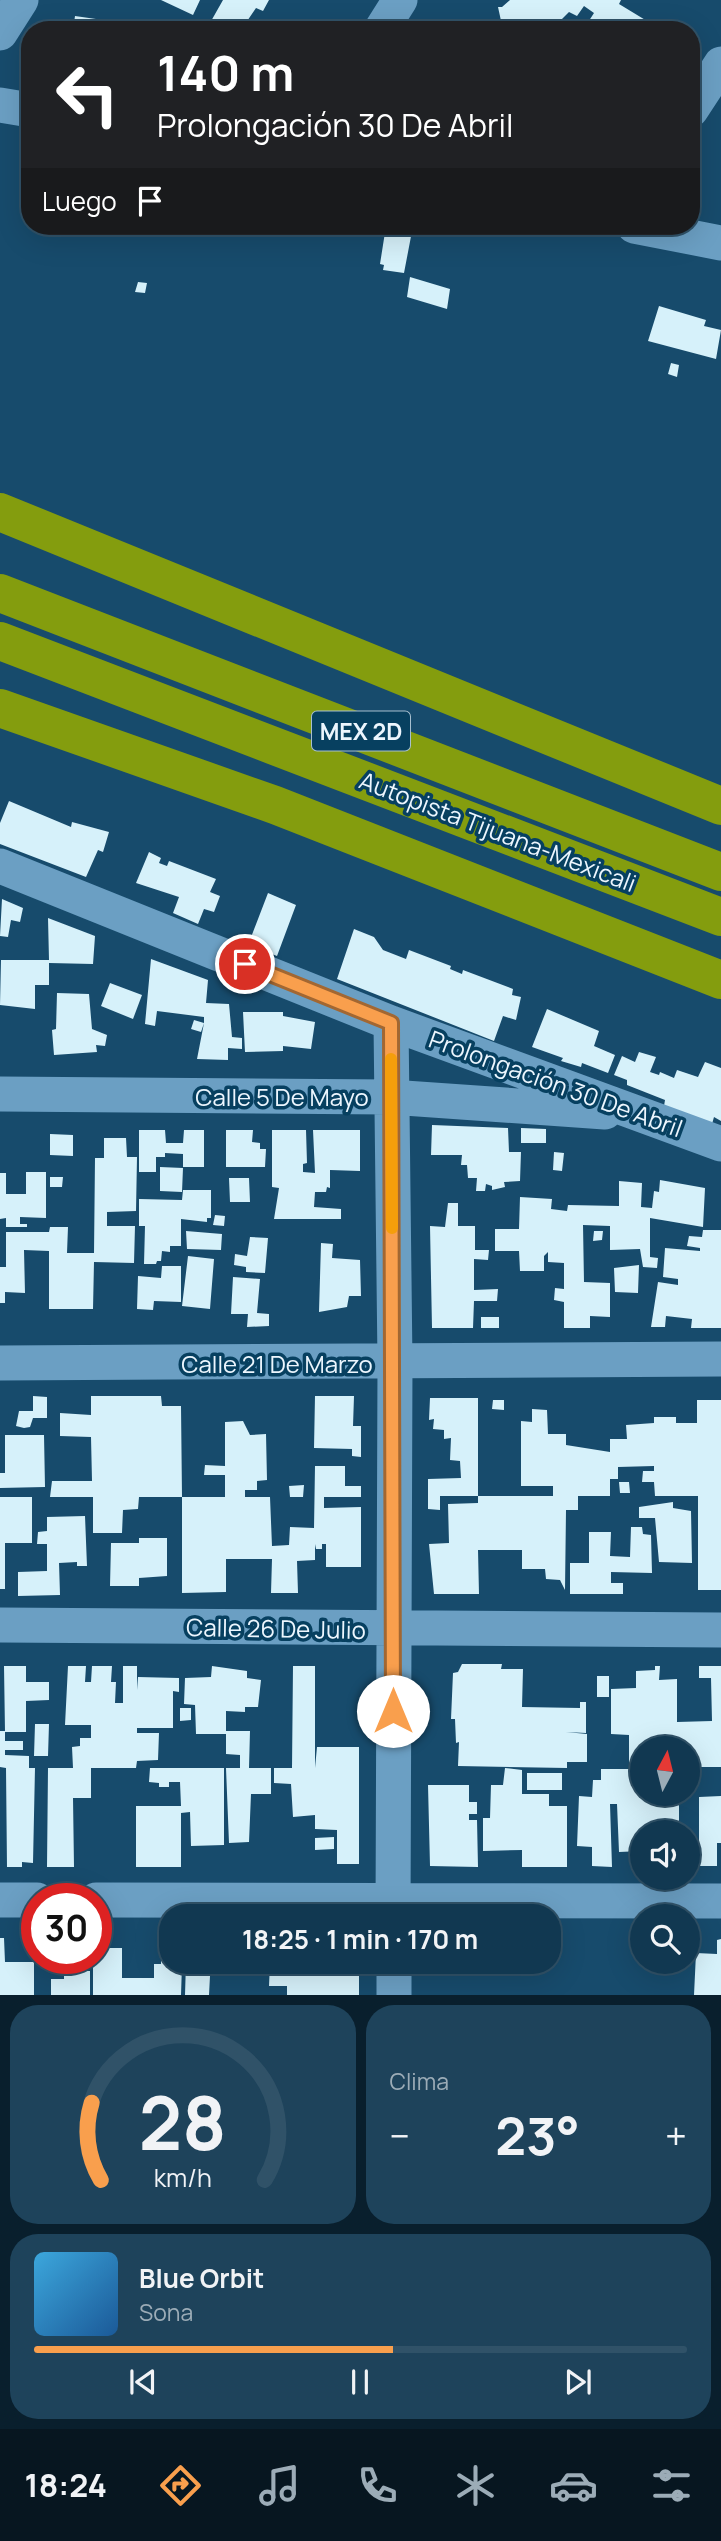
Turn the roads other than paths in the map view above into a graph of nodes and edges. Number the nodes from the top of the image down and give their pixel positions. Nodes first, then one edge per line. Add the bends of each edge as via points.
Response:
1 (21, 0) edge
2 (400, 0) edge
3 (387, 21) edge
4 (0, 33) edge
5 (721, 64) edge
6 (700, 96) edge
7 (0, 105) edge
8 (21, 108) edge
9 (680, 235) edge
10 (721, 243) edge
11 (0, 512) edge
12 (0, 593) edge
13 (0, 640) edge
14 (0, 708) edge
15 (721, 806) edge
16 (0, 866) edge
17 (721, 872) edge
18 (721, 917) edge
19 (721, 979) edge
20 (391, 1023) junction
21 (0, 1094) edge
22 (390, 1097) junction
23 (647, 1115) junction
24 (721, 1144) edge
25 (721, 1359) edge
26 (0, 1363) edge
27 (395, 1363) junction
28 (0, 1625) edge
29 (394, 1629) junction
30 (721, 1630) edge
31 (0, 1900) edge
32 (21, 1900) edge
33 (112, 1900) edge
34 (721, 1901) edge
35 (244, 1904) edge
36 (393, 1904) edge
37 (561, 1904) edge
38 (394, 1974) edge
39 (394, 1995) edge

1 - 4 street
2 - 3 street
5 - 6 street
7 - 8 street
9 - 10 street
11 - 15 highway
12 - 17 highway, Autopista Tijuana-Mexicali / MEX 2D
13 - 18 highway, Autopista Tijuana-Mexicali / MEX 2D
14 - 19 highway via 275,805
16 - 20 street, Prolongación 30 De Abril
20 - 22 street
20 - 23 street, Prolongación 30 De Abril
21 - 22 street, Calle 5 De Mayo
22 - 23 street, Calle 5 De Mayo
22 - 27 street
23 - 24 street, Prolongación 30 De Abril
25 - 27 street, Calle 21 De Marzo
26 - 27 street, Calle 21 De Marzo
27 - 29 street
28 - 29 street, Calle 26 De Julio
29 - 30 street, Calle 26 De Julio
29 - 36 street
31 - 32 street
33 - 35 street
34 - 37 street
38 - 39 street

